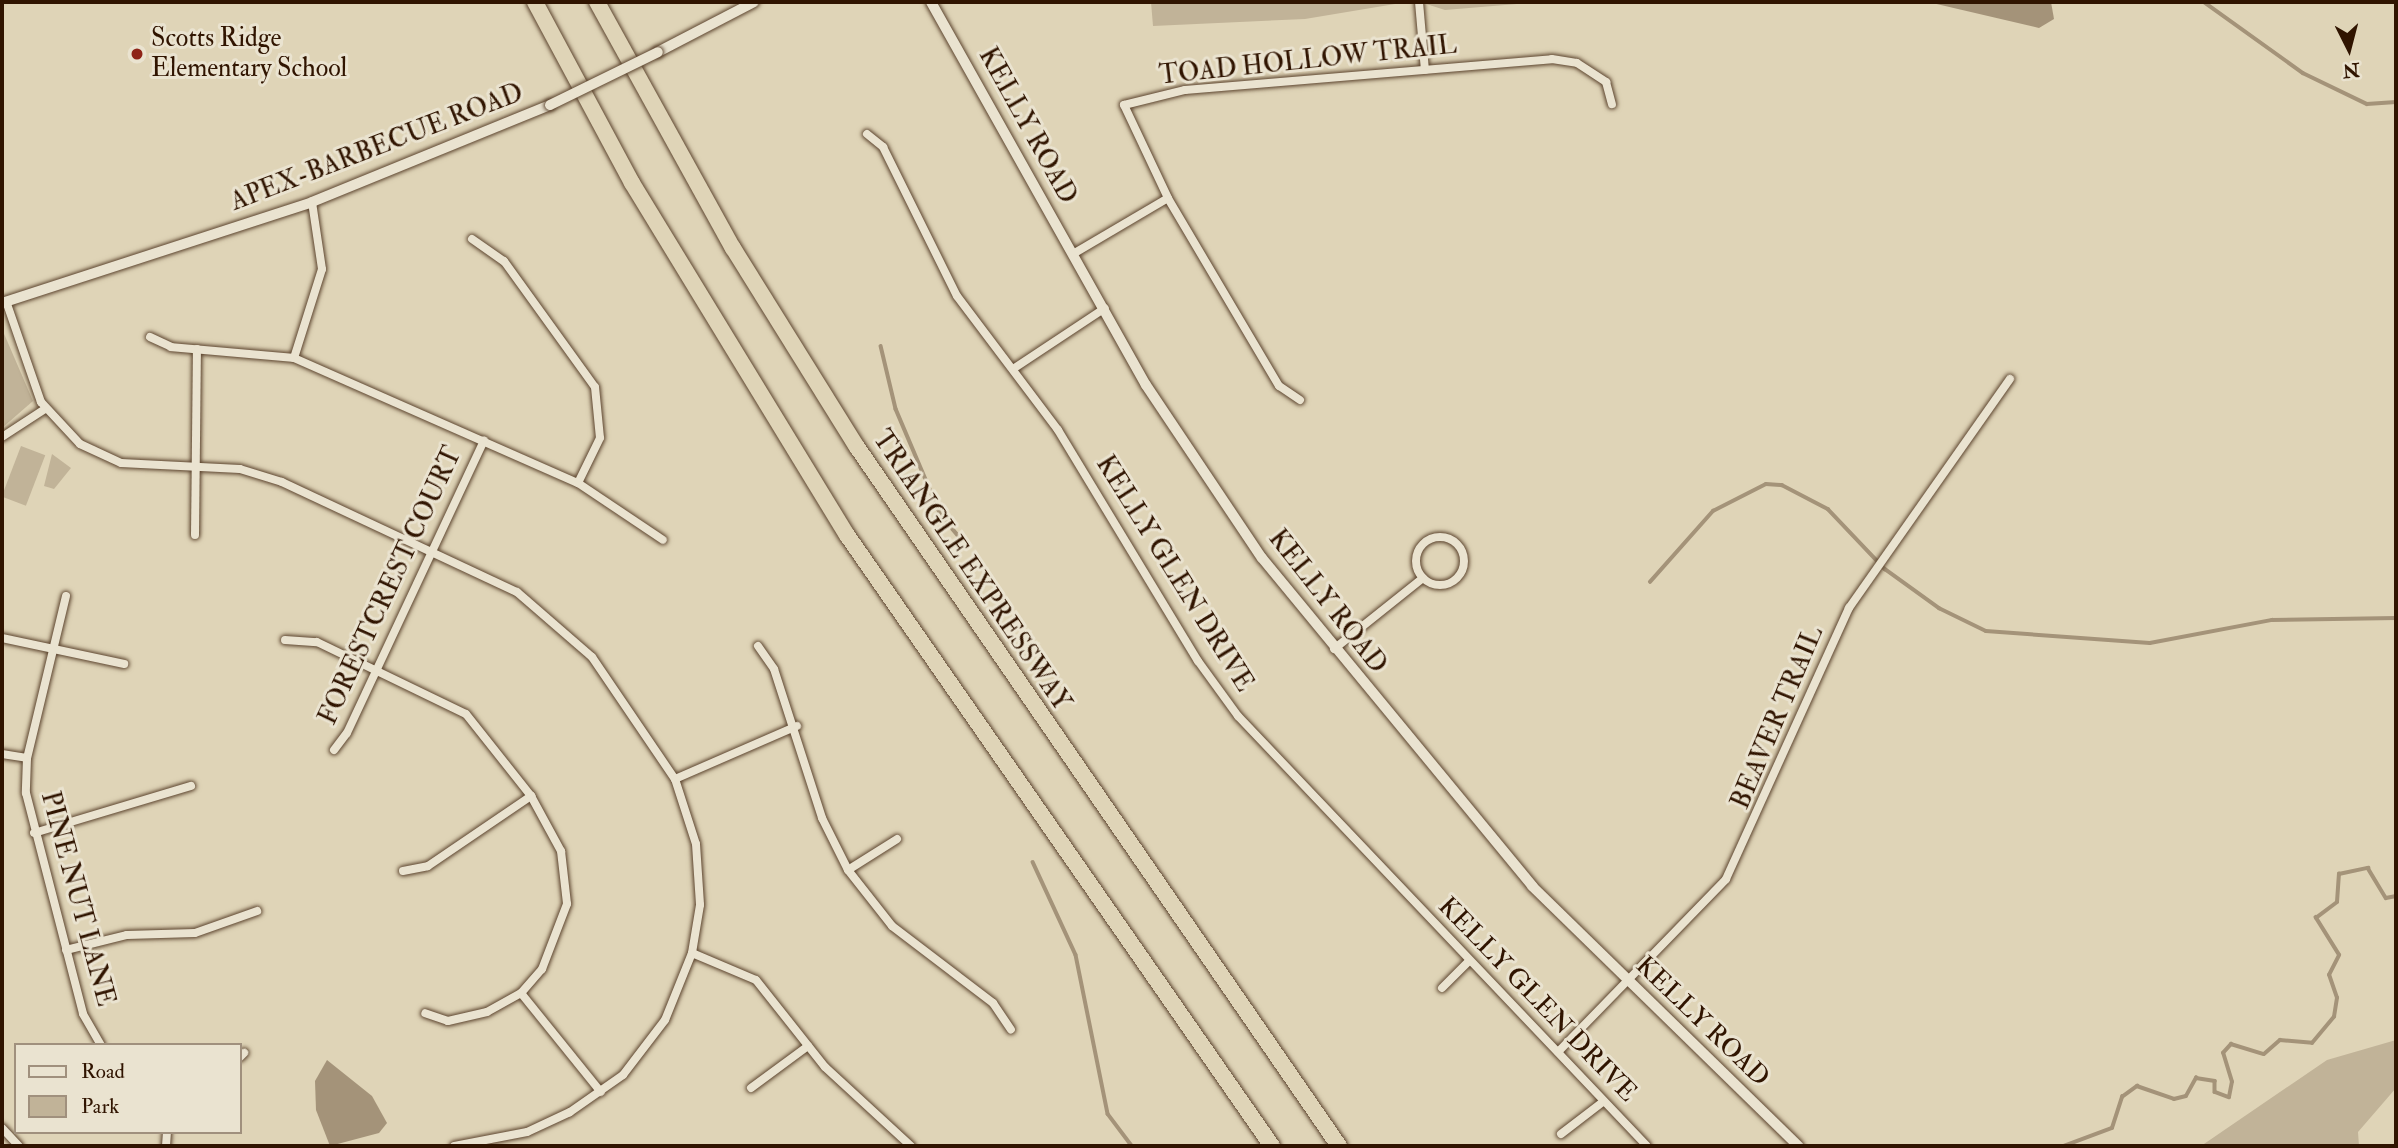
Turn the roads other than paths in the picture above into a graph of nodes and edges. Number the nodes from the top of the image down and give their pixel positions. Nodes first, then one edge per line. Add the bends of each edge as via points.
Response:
1 (535, 2) edge
2 (597, 2) edge
3 (754, 2) edge
4 (931, 2) edge
5 (1419, 2) edge
6 (1425, 70) junction
7 (1612, 104) dead end
8 (867, 134) dead end
9 (1168, 198) junction
10 (312, 202) junction
11 (472, 239) dead end
12 (1073, 254) junction
13 (4, 302) edge
14 (1105, 308) junction
15 (150, 337) dead end
16 (197, 349) junction
17 (294, 358) junction
18 (1013, 369) junction
19 (2010, 379) dead end
20 (1300, 400) dead end
21 (45, 409) junction
22 (2, 437) edge
23 (484, 440) junction
24 (197, 467) junction
25 (578, 483) junction
26 (195, 535) dead end
27 (663, 540) dead end
28 (432, 550) junction
29 (1423, 578) junction
30 (66, 596) dead end
31 (2, 638) edge
32 (285, 640) dead end
33 (758, 646) dead end
34 (51, 649) junction
35 (1334, 649) junction
36 (124, 664) dead end
37 (378, 669) junction
38 (797, 726) junction
39 (334, 750) dead end
40 (2, 754) edge
41 (27, 758) junction
42 (675, 779) junction
43 (191, 786) dead end
44 (531, 796) junction
45 (34, 833) junction
46 (897, 839) dead end
47 (848, 870) junction
48 (403, 871) dead end
49 (257, 911) dead end
50 (66, 950) junction
51 (692, 953) junction
52 (1469, 961) junction
53 (1626, 980) junction
54 (1442, 988) dead end
55 (520, 993) junction
56 (425, 1013) dead end
57 (1011, 1030) dead end
58 (100, 1043) edge
59 (807, 1046) junction
60 (1558, 1052) junction
61 (751, 1088) dead end
62 (601, 1092) junction
63 (1604, 1101) junction
64 (2, 1128) edge
65 (1561, 1134) dead end
66 (482, 1144) edge
67 (19, 1146) edge
68 (454, 1146) edge
69 (911, 1146) edge
70 (1272, 1146) edge
71 (1339, 1146) edge
72 (1647, 1146) edge
73 (1798, 1146) edge

1 - 70 highway via 652,217 847,535
2 - 71 highway, TRIANGLE EXPRESSWAY via 733,248 857,447
3 - 10 street, APEX-BARBECUE ROAD, bridge via 550,105
4 - 12 street, KELLY ROAD
5 - 6 street
6 - 7 street, TOAD HOLLOW TRAIL via 1577,63 1606,82
6 - 9 street, TOAD HOLLOW TRAIL via 1185,90 1124,105
8 - 18 street, KELLY GLEN DRIVE via 883,147 957,296
9 - 12 street
9 - 20 street, TOAD HOLLOW TRAIL via 1279,386
10 - 13 street, APEX-BARBECUE ROAD
10 - 17 street via 322,269
11 - 25 street via 504,261 598,394 600,438
12 - 14 street, KELLY ROAD
13 - 21 street
14 - 18 street
14 - 35 street, KELLY ROAD via 1214,490
15 - 16 street
16 - 17 street
16 - 24 street
17 - 23 street
18 - 52 street, KELLY GLEN DRIVE via 1091,480 1198,661 1238,716
19 - 53 street, BEAVER TRAIL via 1849,608 1726,878
21 - 22 street
21 - 24 street via 101,456 140,467
23 - 25 street
23 - 28 street, FORESTCREST COURT
24 - 26 street
24 - 28 street via 240,469 282,482
25 - 27 street
28 - 37 street, FORESTCREST COURT
28 - 42 street via 517,592 566,629
29 - 29 street via 1444,584 1458,578 1464,557 1457,543 1442,537 1426,541 1416,563
29 - 35 street
30 - 34 street, PINE NUT LANE
31 - 34 street
32 - 37 street via 317,642
33 - 38 street
34 - 36 street
34 - 41 street, PINE NUT LANE
35 - 53 street, KELLY ROAD via 1506,856
37 - 39 street, FORESTCREST COURT
37 - 44 street via 466,713
38 - 42 street
38 - 47 street via 822,818
40 - 41 street
41 - 45 street, PINE NUT LANE
42 - 51 street via 698,861
43 - 45 street
44 - 48 street via 428,866
44 - 55 street via 561,850 568,895 556,947
45 - 50 street, PINE NUT LANE
46 - 47 street
47 - 57 street via 892,926 993,1003
49 - 50 street via 195,933 127,935
50 - 58 street, PINE NUT LANE via 83,1014
51 - 59 street via 756,980
51 - 62 street via 673,1005 647,1047
52 - 54 street
52 - 60 street, KELLY GLEN DRIVE
53 - 60 street, BEAVER TRAIL
53 - 73 street, KELLY ROAD
55 - 56 street via 470,1018 448,1021
55 - 62 street
59 - 61 street
59 - 69 street
60 - 63 street, KELLY GLEN DRIVE
62 - 66 street via 545,1125
63 - 65 street
63 - 72 street, KELLY GLEN DRIVE
64 - 67 street
66 - 68 street

